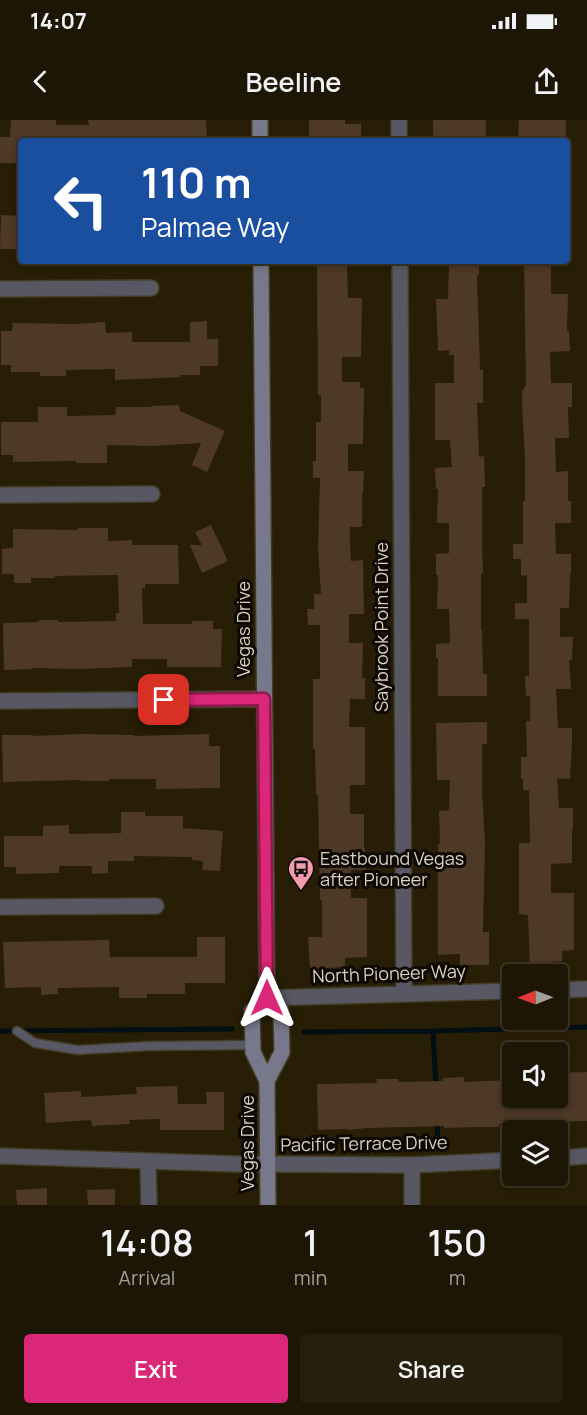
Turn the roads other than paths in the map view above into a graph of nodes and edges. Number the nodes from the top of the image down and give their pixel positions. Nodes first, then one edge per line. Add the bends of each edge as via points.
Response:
1 (260, 120) edge
2 (399, 120) edge
3 (260, 138) edge
4 (399, 138) edge
5 (261, 264) edge
6 (400, 264) edge
7 (151, 288) dead end
8 (0, 289) edge
9 (152, 494) dead end
10 (0, 495) edge
11 (264, 699) junction
12 (0, 701) edge
13 (156, 906) dead end
14 (0, 907) edge
15 (587, 989) edge
16 (568, 990) edge
17 (502, 991) edge
18 (404, 993) junction
19 (267, 998) junction
20 (16, 1031) dead end
21 (252, 1045) junction
22 (267, 1081) junction
23 (0, 1156) edge
24 (587, 1156) edge
25 (568, 1157) edge
26 (502, 1161) edge
27 (148, 1162) junction
28 (268, 1164) junction
29 (412, 1165) junction
30 (149, 1205) edge
31 (268, 1205) edge
32 (412, 1205) edge

1 - 3 main road
2 - 4 street
5 - 11 main road, Vegas Drive
6 - 18 street, Saybrook Point Drive
7 - 8 street
9 - 10 street
11 - 12 street
11 - 19 main road, Vegas Drive
13 - 14 street
15 - 16 street
17 - 18 street, North Pioneer Way
18 - 19 street, North Pioneer Way
19 - 21 main road, Vegas Drive via 252,1011
19 - 22 main road, Vegas Drive via 281,1010 282,1052
20 - 21 lane via 35,1043 78,1050
21 - 22 main road, Vegas Drive
22 - 28 main road, Vegas Drive
23 - 27 street, Pacific Terrace Drive
24 - 25 street
26 - 29 street, Pacific Terrace Drive
27 - 28 street, Pacific Terrace Drive
27 - 30 street
28 - 29 street, Pacific Terrace Drive
28 - 31 main road, Vegas Drive
29 - 32 street

